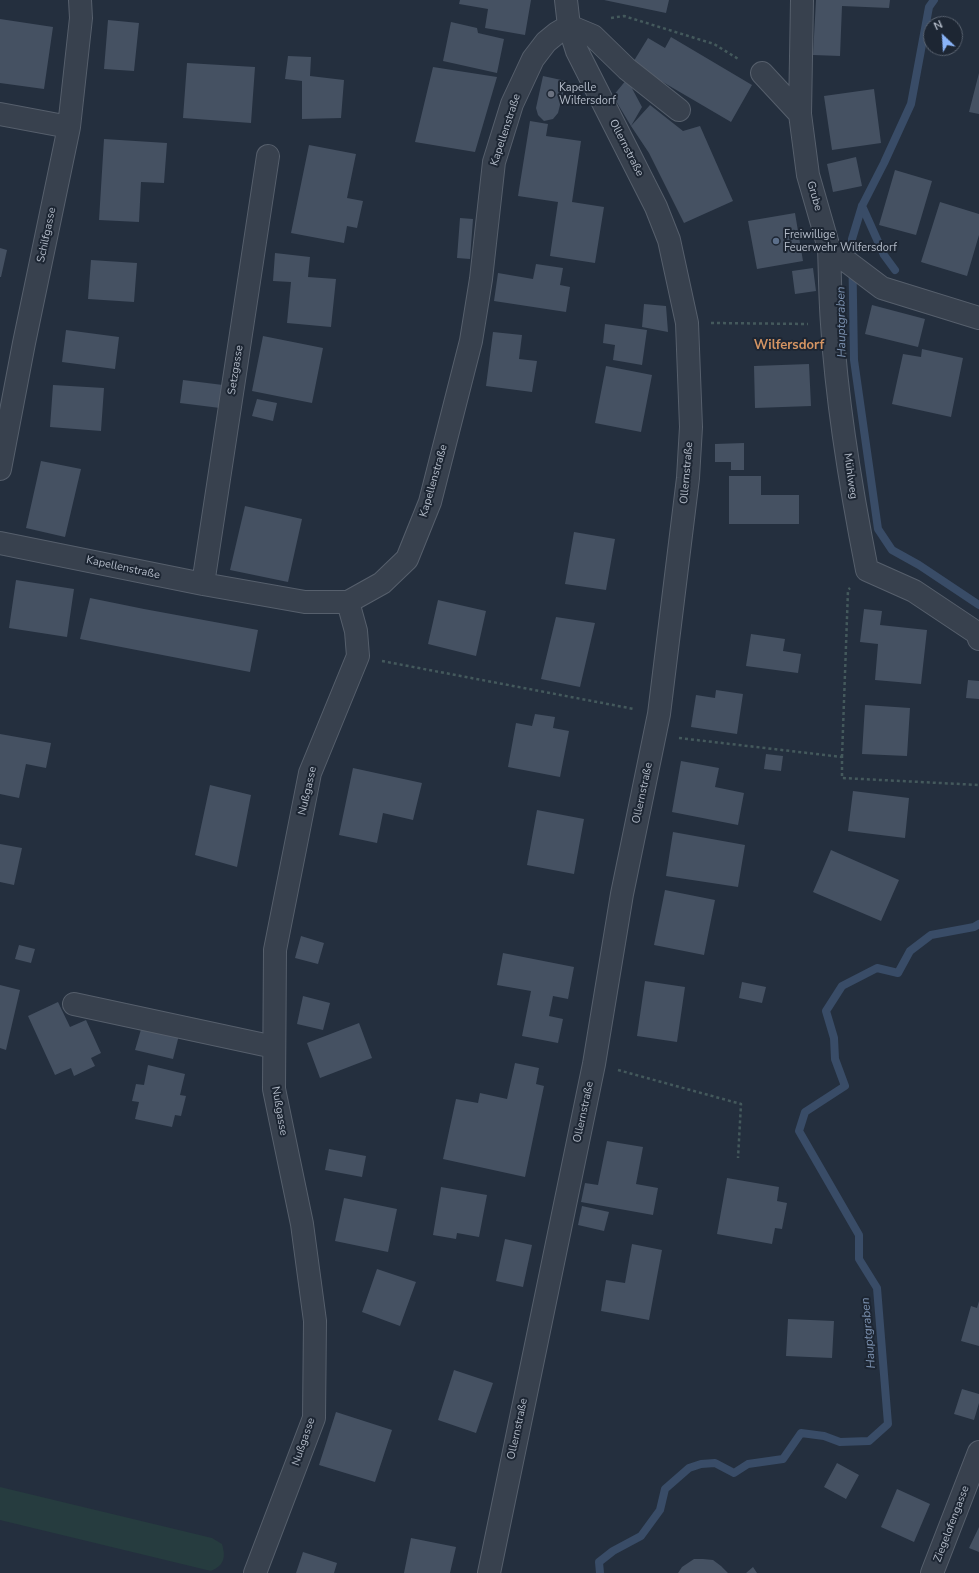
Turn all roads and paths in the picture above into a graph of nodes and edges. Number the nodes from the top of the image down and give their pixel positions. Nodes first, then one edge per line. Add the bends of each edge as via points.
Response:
1 (80, 0) edge
2 (566, 0) edge
3 (802, 0) edge
4 (610, 18) dead end
5 (569, 26) junction
6 (762, 73) joint
7 (679, 110) dead end
8 (0, 114) edge
9 (800, 114) junction
10 (69, 127) junction
11 (268, 156) dead end
12 (836, 253) junction
13 (979, 318) edge
14 (687, 322) junction
15 (832, 324) junction
16 (0, 469) edge
17 (0, 543) edge
18 (867, 570) junction
19 (203, 584) junction
20 (348, 602) junction
21 (979, 639) edge
22 (394, 664) dead end
23 (659, 714) junction
24 (655, 735) junction
25 (842, 757) junction
26 (979, 785) edge
27 (74, 1004) dead end
28 (274, 1048) junction
29 (594, 1064) junction
30 (738, 1158) dead end
31 (979, 1452) edge
32 (940, 1571) edge
33 (256, 1573) edge
34 (489, 1573) edge

1 - 10 street, Schilfgasse via 81,18
2 - 5 street, Ollernstraße
3 - 9 street, Grube
4 - 6 path via 624,16 714,44
5 - 7 street via 593,36 627,69
5 - 14 street, Ollernstraße via 577,51 656,207 669,240
5 - 20 street, Kapellenstraße via 546,42 533,59 512,104 494,162 481,279 471,340 430,502 407,559 382,583
6 - 9 street
8 - 10 street
9 - 12 street, Grube via 808,175
10 - 16 street, Schilfgasse
11 - 19 street, Setzgasse
12 - 13 street via 882,288
12 - 15 street, Mühlweg
14 - 15 path
14 - 23 street, Ollernstraße via 691,427 688,478
15 - 18 street, Mühlweg via 839,399 853,498
17 - 19 street, Kapellenstraße
18 - 21 street via 914,591 977,633
18 - 25 path via 848,590
19 - 20 street, Kapellenstraße via 305,602
20 - 28 street, Nußgasse via 356,631 358,656 310,773 275,950
22 - 23 path
23 - 24 street, Ollernstraße
24 - 25 path
24 - 29 street, Ollernstraße via 622,894
25 - 26 path via 842,778
27 - 28 street
28 - 33 street, Nußgasse via 274,1088 302,1224 315,1321 314,1418
29 - 30 path via 741,1104
29 - 34 street, Ollernstraße
31 - 32 street, Ziegelofengasse

